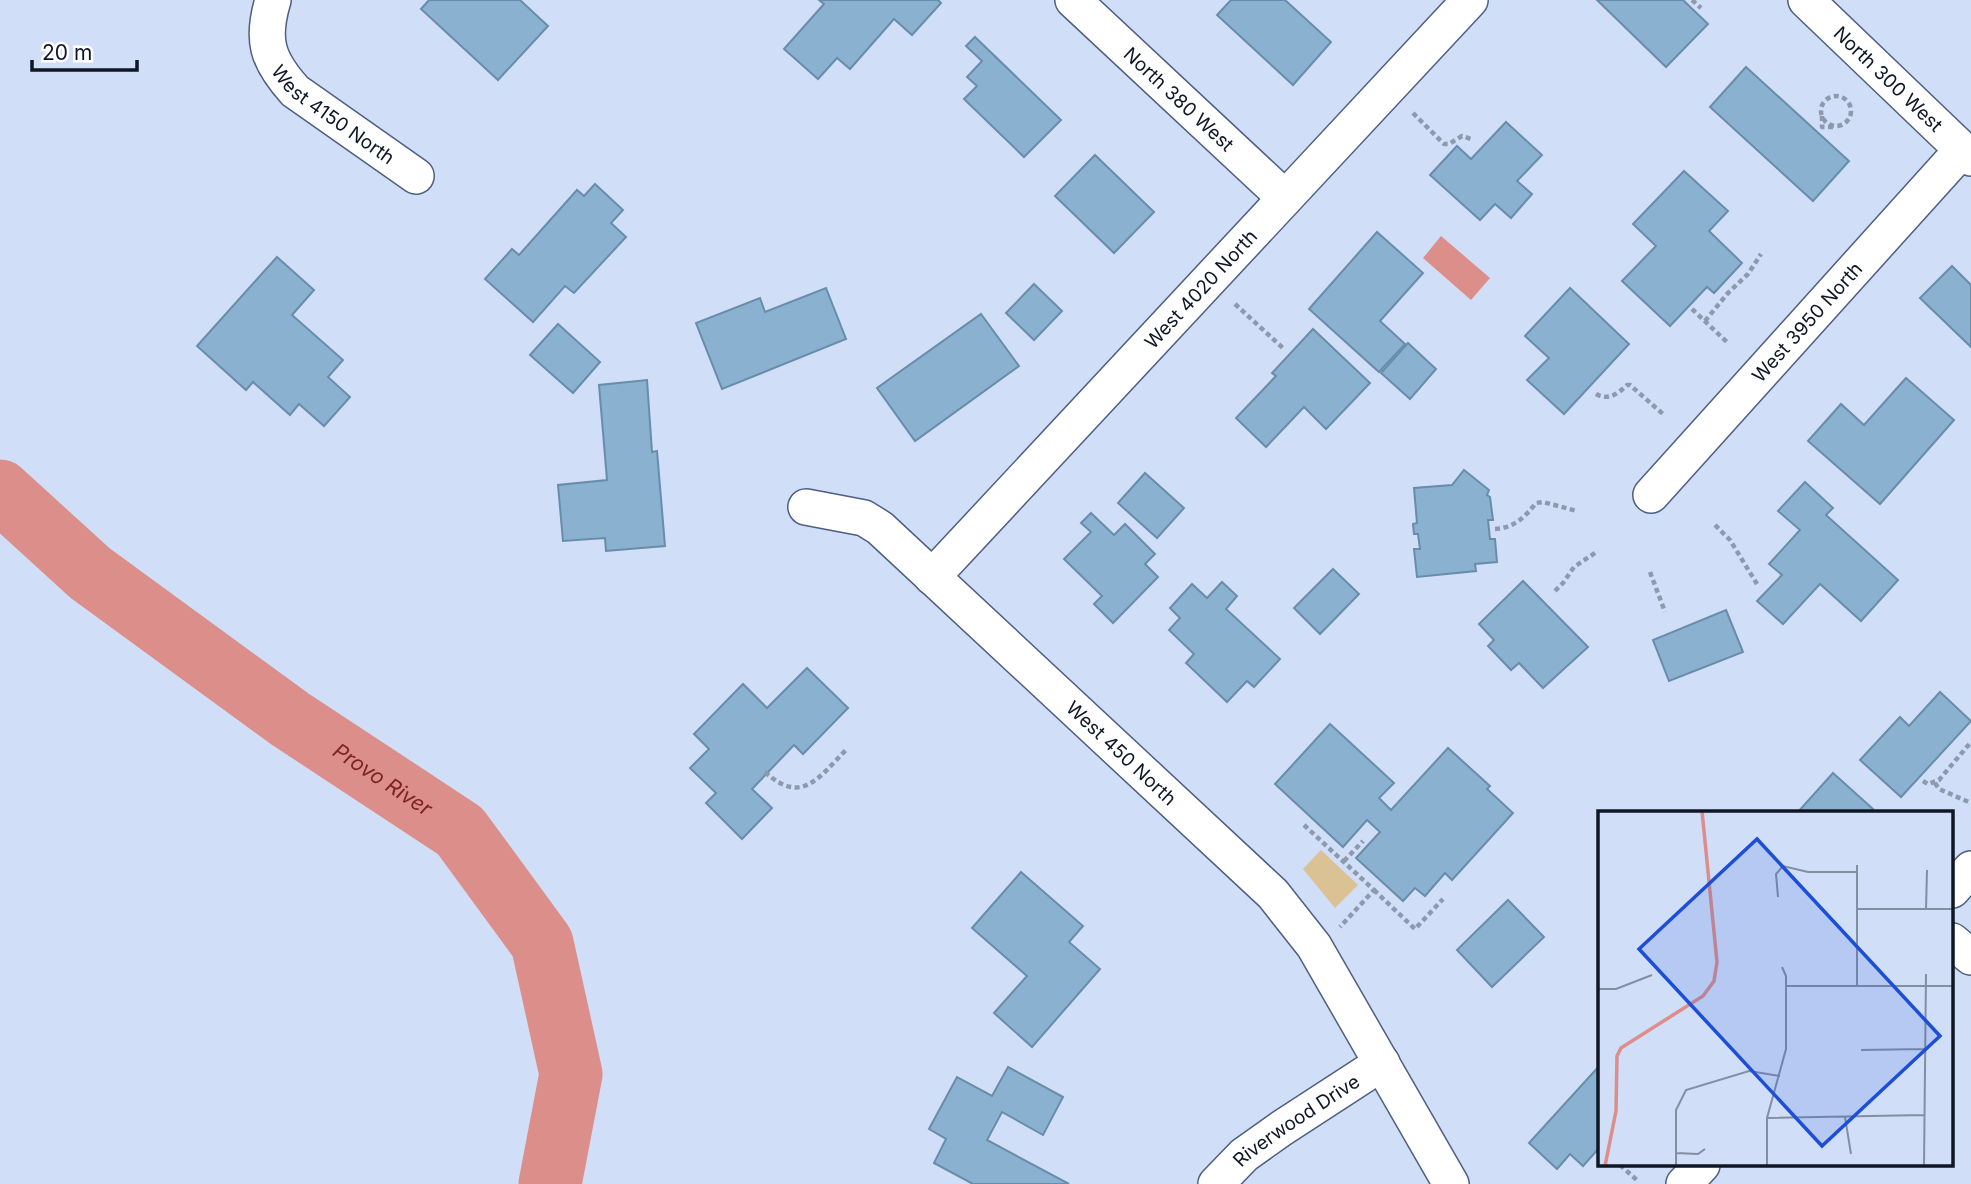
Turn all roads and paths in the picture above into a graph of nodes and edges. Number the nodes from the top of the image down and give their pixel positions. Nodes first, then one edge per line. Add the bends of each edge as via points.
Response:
1 (273, 0) edge
2 (1073, 0) edge
3 (1470, 0) edge
4 (1692, 0) edge
5 (1806, 0) edge
6 (1701, 8) dead end
7 (1853, 95) dead end
8 (1847, 100) junction
9 (1413, 113) dead end
10 (1471, 139) dead end
11 (1967, 154) edge
12 (416, 176) dead end
13 (1284, 198) junction
14 (1761, 254) dead end
15 (1235, 304) dead end
16 (1692, 309) dead end
17 (1705, 321) junction
18 (1729, 344) dead end
19 (1284, 349) dead end
20 (1596, 394) dead end
21 (1663, 414) dead end
22 (1651, 495) dead end
23 (806, 507) dead end
24 (1577, 511) dead end
25 (1715, 525) dead end
26 (1495, 529) dead end
27 (1598, 551) dead end
28 (1650, 572) dead end
29 (932, 577) junction
30 (1757, 584) dead end
31 (1555, 591) dead end
32 (1665, 612) dead end
33 (1971, 742) edge
34 (846, 750) dead end
35 (765, 772) dead end
36 (1923, 781) dead end
37 (1935, 783) junction
38 (1971, 803) edge
39 (1304, 825) dead end
40 (1363, 841) dead end
41 (1344, 862) junction
42 (1971, 869) edge
43 (1954, 889) edge
44 (1374, 890) junction
45 (1443, 899) dead end
46 (1339, 927) dead end
47 (1954, 943) edge
48 (1971, 957) edge
49 (1382, 1063) junction
50 (1621, 1166) edge
51 (1701, 1166) edge
52 (1638, 1181) dead end
53 (1216, 1184) edge
54 (1451, 1184) edge
55 (1684, 1184) edge

1 - 12 street, West 4150 North via 267,36 279,73 295,91
2 - 13 street, North 380 West
3 - 13 street, West 4020 North
4 - 6 path
5 - 11 street, North 300 West
7 - 8 path
8 - 8 path via 1852,109 1847,122 1828,124 1822,115 1823,105 1839,96
9 - 10 path via 1444,144 1462,136
11 - 22 street, West 3950 North
13 - 29 street, West 4020 North
14 - 17 path
15 - 19 path
16 - 17 path
17 - 18 path
20 - 21 path via 1608,397 1630,385
23 - 29 street, West 450 North via 864,518
24 - 26 path via 1536,503 1522,520
25 - 30 path via 1730,540
27 - 31 path via 1574,567
28 - 32 path
29 - 49 street, West 450 North via 1273,894 1314,946
33 - 37 path
34 - 35 path via 811,784 798,788 782,785
36 - 37 path
37 - 38 path
39 - 41 path
40 - 41 path
41 - 44 path
42 - 43 street
44 - 45 path via 1415,929
44 - 46 path
47 - 48 street
49 - 53 street, Riverwood Drive via 1244,1155
49 - 54 street, West 450 North
50 - 52 path
51 - 55 street

